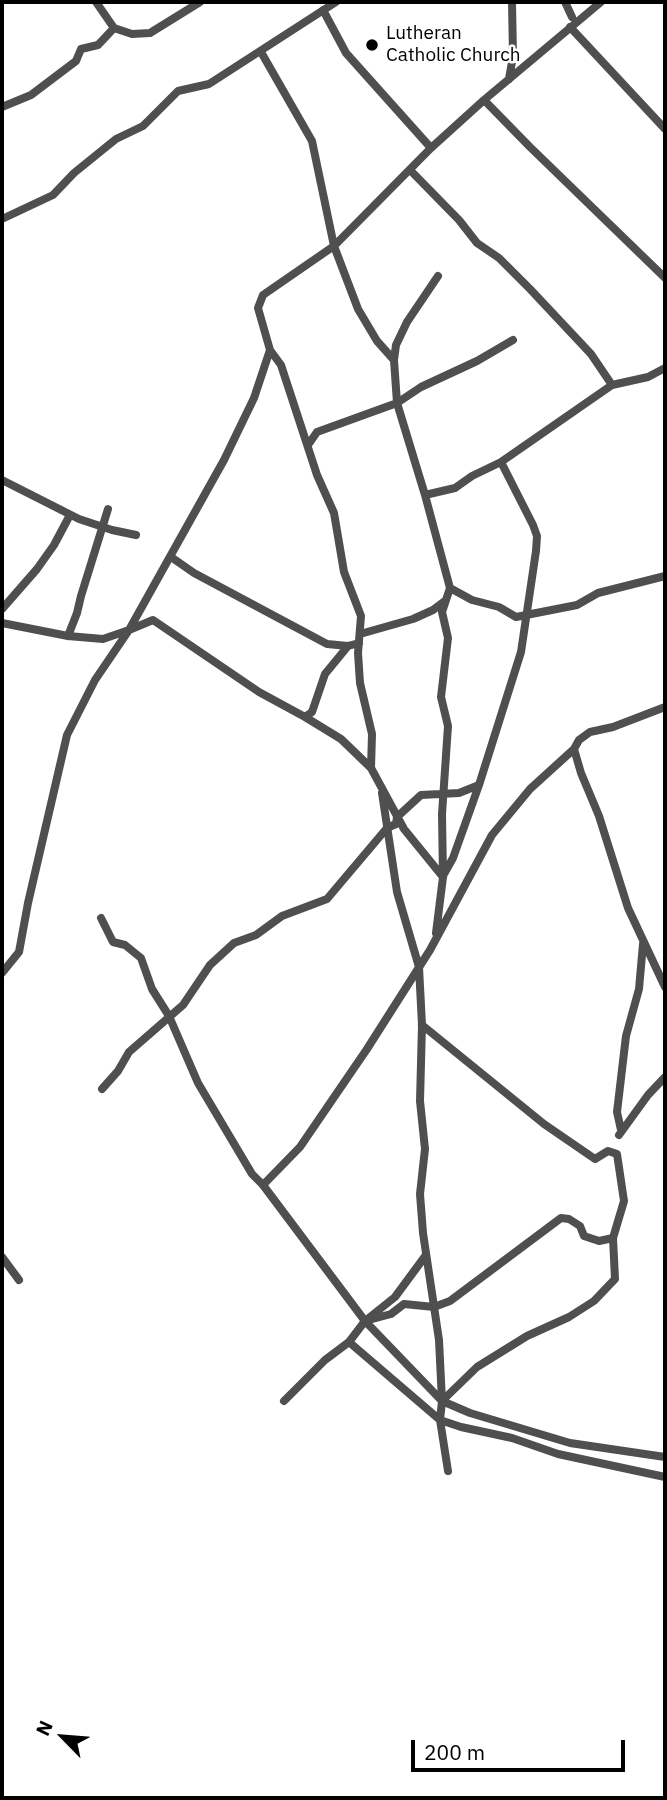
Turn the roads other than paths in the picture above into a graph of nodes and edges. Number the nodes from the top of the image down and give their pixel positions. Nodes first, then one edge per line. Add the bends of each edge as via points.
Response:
1 (96, 2) edge
2 (199, 2) edge
3 (336, 2) edge
4 (512, 2) edge
5 (565, 2) edge
6 (601, 2) edge
7 (323, 10) junction
8 (571, 22) junction
9 (114, 28) junction
10 (261, 52) junction
11 (509, 79) junction
12 (484, 100) junction
13 (2, 107) edge
14 (665, 129) edge
15 (431, 148) junction
16 (411, 170) junction
17 (2, 219) edge
18 (334, 246) junction
19 (662, 267) edge
20 (438, 276) dead end
21 (665, 278) edge
22 (513, 340) dead end
23 (270, 350) junction
24 (394, 360) junction
25 (665, 368) edge
26 (612, 386) junction
27 (397, 403) junction
28 (308, 445) junction
29 (501, 463) junction
30 (2, 480) edge
31 (425, 495) junction
32 (108, 509) dead end
33 (70, 515) junction
34 (103, 527) junction
35 (136, 535) dead end
36 (171, 557) junction
37 (665, 576) edge
38 (450, 589) junction
39 (446, 600) junction
40 (2, 609) edge
41 (528, 616) junction
42 (2, 623) edge
43 (129, 631) junction
44 (68, 636) junction
45 (360, 638) junction
46 (348, 646) junction
47 (665, 707) edge
48 (306, 717) junction
49 (574, 749) junction
50 (371, 768) junction
51 (479, 785) junction
52 (381, 787) junction
53 (443, 793) junction
54 (397, 817) junction
55 (387, 828) junction
56 (443, 877) junction
57 (101, 918) dead end
58 (436, 937) junction
59 (643, 941) junction
60 (419, 967) junction
61 (2, 973) edge
62 (665, 987) edge
63 (169, 1016) junction
64 (422, 1026) junction
65 (665, 1077) edge
66 (102, 1088) dead end
67 (262, 1185) junction
68 (613, 1238) junction
69 (426, 1255) junction
70 (2, 1257) edge
71 (19, 1280) dead end
72 (434, 1307) junction
73 (365, 1321) junction
74 (349, 1342) junction
75 (284, 1401) dead end
76 (442, 1401) junction
77 (440, 1420) junction
78 (665, 1457) edge
79 (448, 1471) dead end
80 (665, 1477) edge

1 - 9 street
2 - 9 street via 150,33
3 - 7 street
4 - 11 street
5 - 8 street
6 - 8 street
7 - 10 street
7 - 15 street via 346,53
8 - 11 street
8 - 14 street
9 - 13 street via 98,46 81,49 76,61 32,95
10 - 17 street via 209,84 178,91 143,126 116,139 53,195
10 - 18 street via 312,141
11 - 12 street
12 - 15 street
12 - 19 street
15 - 16 street
16 - 18 street
16 - 26 street via 477,243 499,258 591,354
18 - 23 street via 263,295 258,308
18 - 24 street via 358,309
19 - 21 street
20 - 24 street via 407,322
22 - 27 street
23 - 28 street via 281,365
23 - 36 street via 254,398
24 - 27 street
25 - 26 street
26 - 29 street
27 - 28 street via 317,432
27 - 31 street
28 - 45 street via 334,513 344,572 360,617
29 - 31 street via 455,488
29 - 41 street via 537,536
30 - 33 street
31 - 38 street
32 - 34 street
33 - 34 street
33 - 40 street via 43,561
34 - 35 street
34 - 44 street
36 - 43 street
36 - 46 street via 327,644
37 - 41 street
38 - 39 street
38 - 41 street via 516,617
39 - 45 street via 413,619
39 - 53 street via 442,612 448,638 441,697 448,726
41 - 51 street
42 - 44 street
43 - 44 street via 103,639
43 - 48 street via 153,620 259,692
43 - 61 street via 95,680 67,735 19,952
45 - 46 street
45 - 50 street via 360,683 372,734
46 - 48 street via 325,674
47 - 49 street via 590,732
48 - 50 street via 341,739
49 - 58 street via 530,789 492,835
49 - 59 street
50 - 52 street
51 - 53 street
51 - 56 street
52 - 54 street
52 - 55 street
53 - 54 street via 421,795
53 - 56 street
54 - 55 street via 396,824
54 - 56 street
55 - 60 street via 397,892
55 - 63 street via 327,898 234,943
56 - 58 street
57 - 63 street via 113,942 141,958 152,989
58 - 60 street
59 - 62 street
59 - 65 street via 639,989 626,1035 617,1112 620,1132
60 - 64 street
60 - 67 street via 300,1147
63 - 66 street via 129,1052
63 - 67 street via 198,1083
64 - 68 street via 595,1159 608,1151 617,1154 624,1201
64 - 69 street via 419,1101 425,1149 420,1194
67 - 73 street
68 - 72 street via 599,1241 584,1236 580,1226 561,1218 450,1301
68 - 76 street via 615,1279 594,1301 477,1367
69 - 72 street
69 - 73 street via 395,1297
70 - 71 street
72 - 73 street via 404,1304 391,1314
72 - 76 street
73 - 74 street
73 - 76 street
74 - 75 street
74 - 77 street
76 - 77 street
76 - 78 street via 570,1443
77 - 79 street
77 - 80 street via 558,1454

